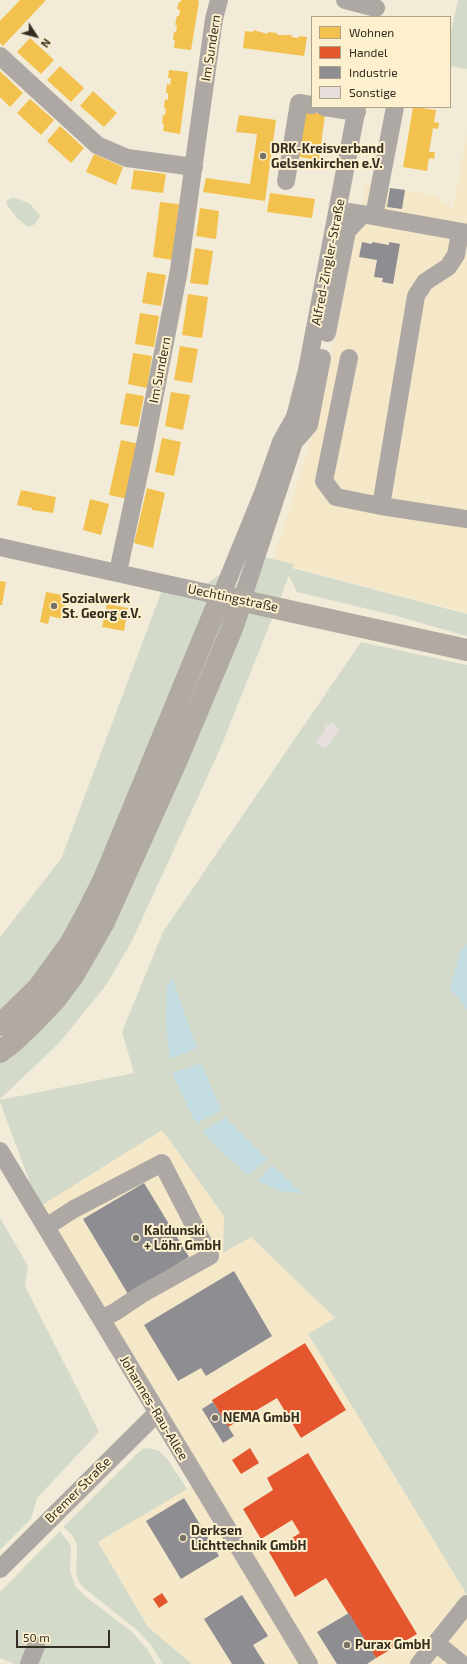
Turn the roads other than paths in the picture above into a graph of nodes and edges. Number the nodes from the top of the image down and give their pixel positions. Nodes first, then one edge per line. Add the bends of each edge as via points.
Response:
1 (219, 0) edge
2 (345, 0) edge
3 (376, 8) edge
4 (0, 56) edge
5 (311, 105) edge
6 (335, 108) edge
7 (395, 108) edge
8 (357, 110) edge
9 (194, 166) junction
10 (286, 181) dead end
11 (338, 210) junction
12 (368, 215) junction
13 (464, 232) edge
14 (349, 358) dead end
15 (295, 417) junction
16 (294, 442) junction
17 (381, 506) junction
18 (467, 519) edge
19 (0, 547) edge
20 (118, 572) junction
21 (231, 598) junction
22 (467, 650) edge
23 (0, 1025) edge
24 (0, 1052) edge
25 (0, 1151) edge
26 (46, 1227) junction
27 (101, 1319) junction
28 (157, 1413) junction
29 (0, 1569) edge
30 (467, 1604) edge
31 (436, 1643) junction
32 (36, 1646) dead end
33 (29, 1664) edge
34 (309, 1664) edge
35 (419, 1664) edge
36 (462, 1664) edge

1 - 9 street, Im Sundern via 214,19
2 - 3 street
4 - 9 street via 97,145 127,158
5 - 10 street via 299,103
6 - 8 street
7 - 12 street
8 - 11 street, Alfred-Zingler-Straße
9 - 20 street, Im Sundern via 179,270
11 - 12 street
11 - 15 street, Alfred-Zingler-Straße via 307,370
12 - 13 street
12 - 16 street via 348,231 309,425
13 - 17 street via 456,255 448,268 425,282 416,296
14 - 17 street via 324,481 336,497
15 - 16 street, Alfred-Zingler-Straße
15 - 21 street, Alfred-Zingler-Straße via 281,442 260,500
16 - 21 street, Alfred-Zingler-Straße
17 - 18 street
19 - 20 street, Uechtingstraße
20 - 21 street, Uechtingstraße
21 - 22 main road, Uechtingstraße
21 - 23 main road via 87,913 70,944 38,988
21 - 24 main road via 231,631 104,922 73,976 55,1000
25 - 26 street, Johannes-Rau-Allee
26 - 27 street, Johannes-Rau-Allee
26 - 27 street via 74,1209 162,1163 210,1256
27 - 28 street, Johannes-Rau-Allee
28 - 29 street, Bremer Straße
28 - 34 street, Johannes-Rau-Allee
30 - 31 street
31 - 35 street
31 - 36 street
32 - 33 street

